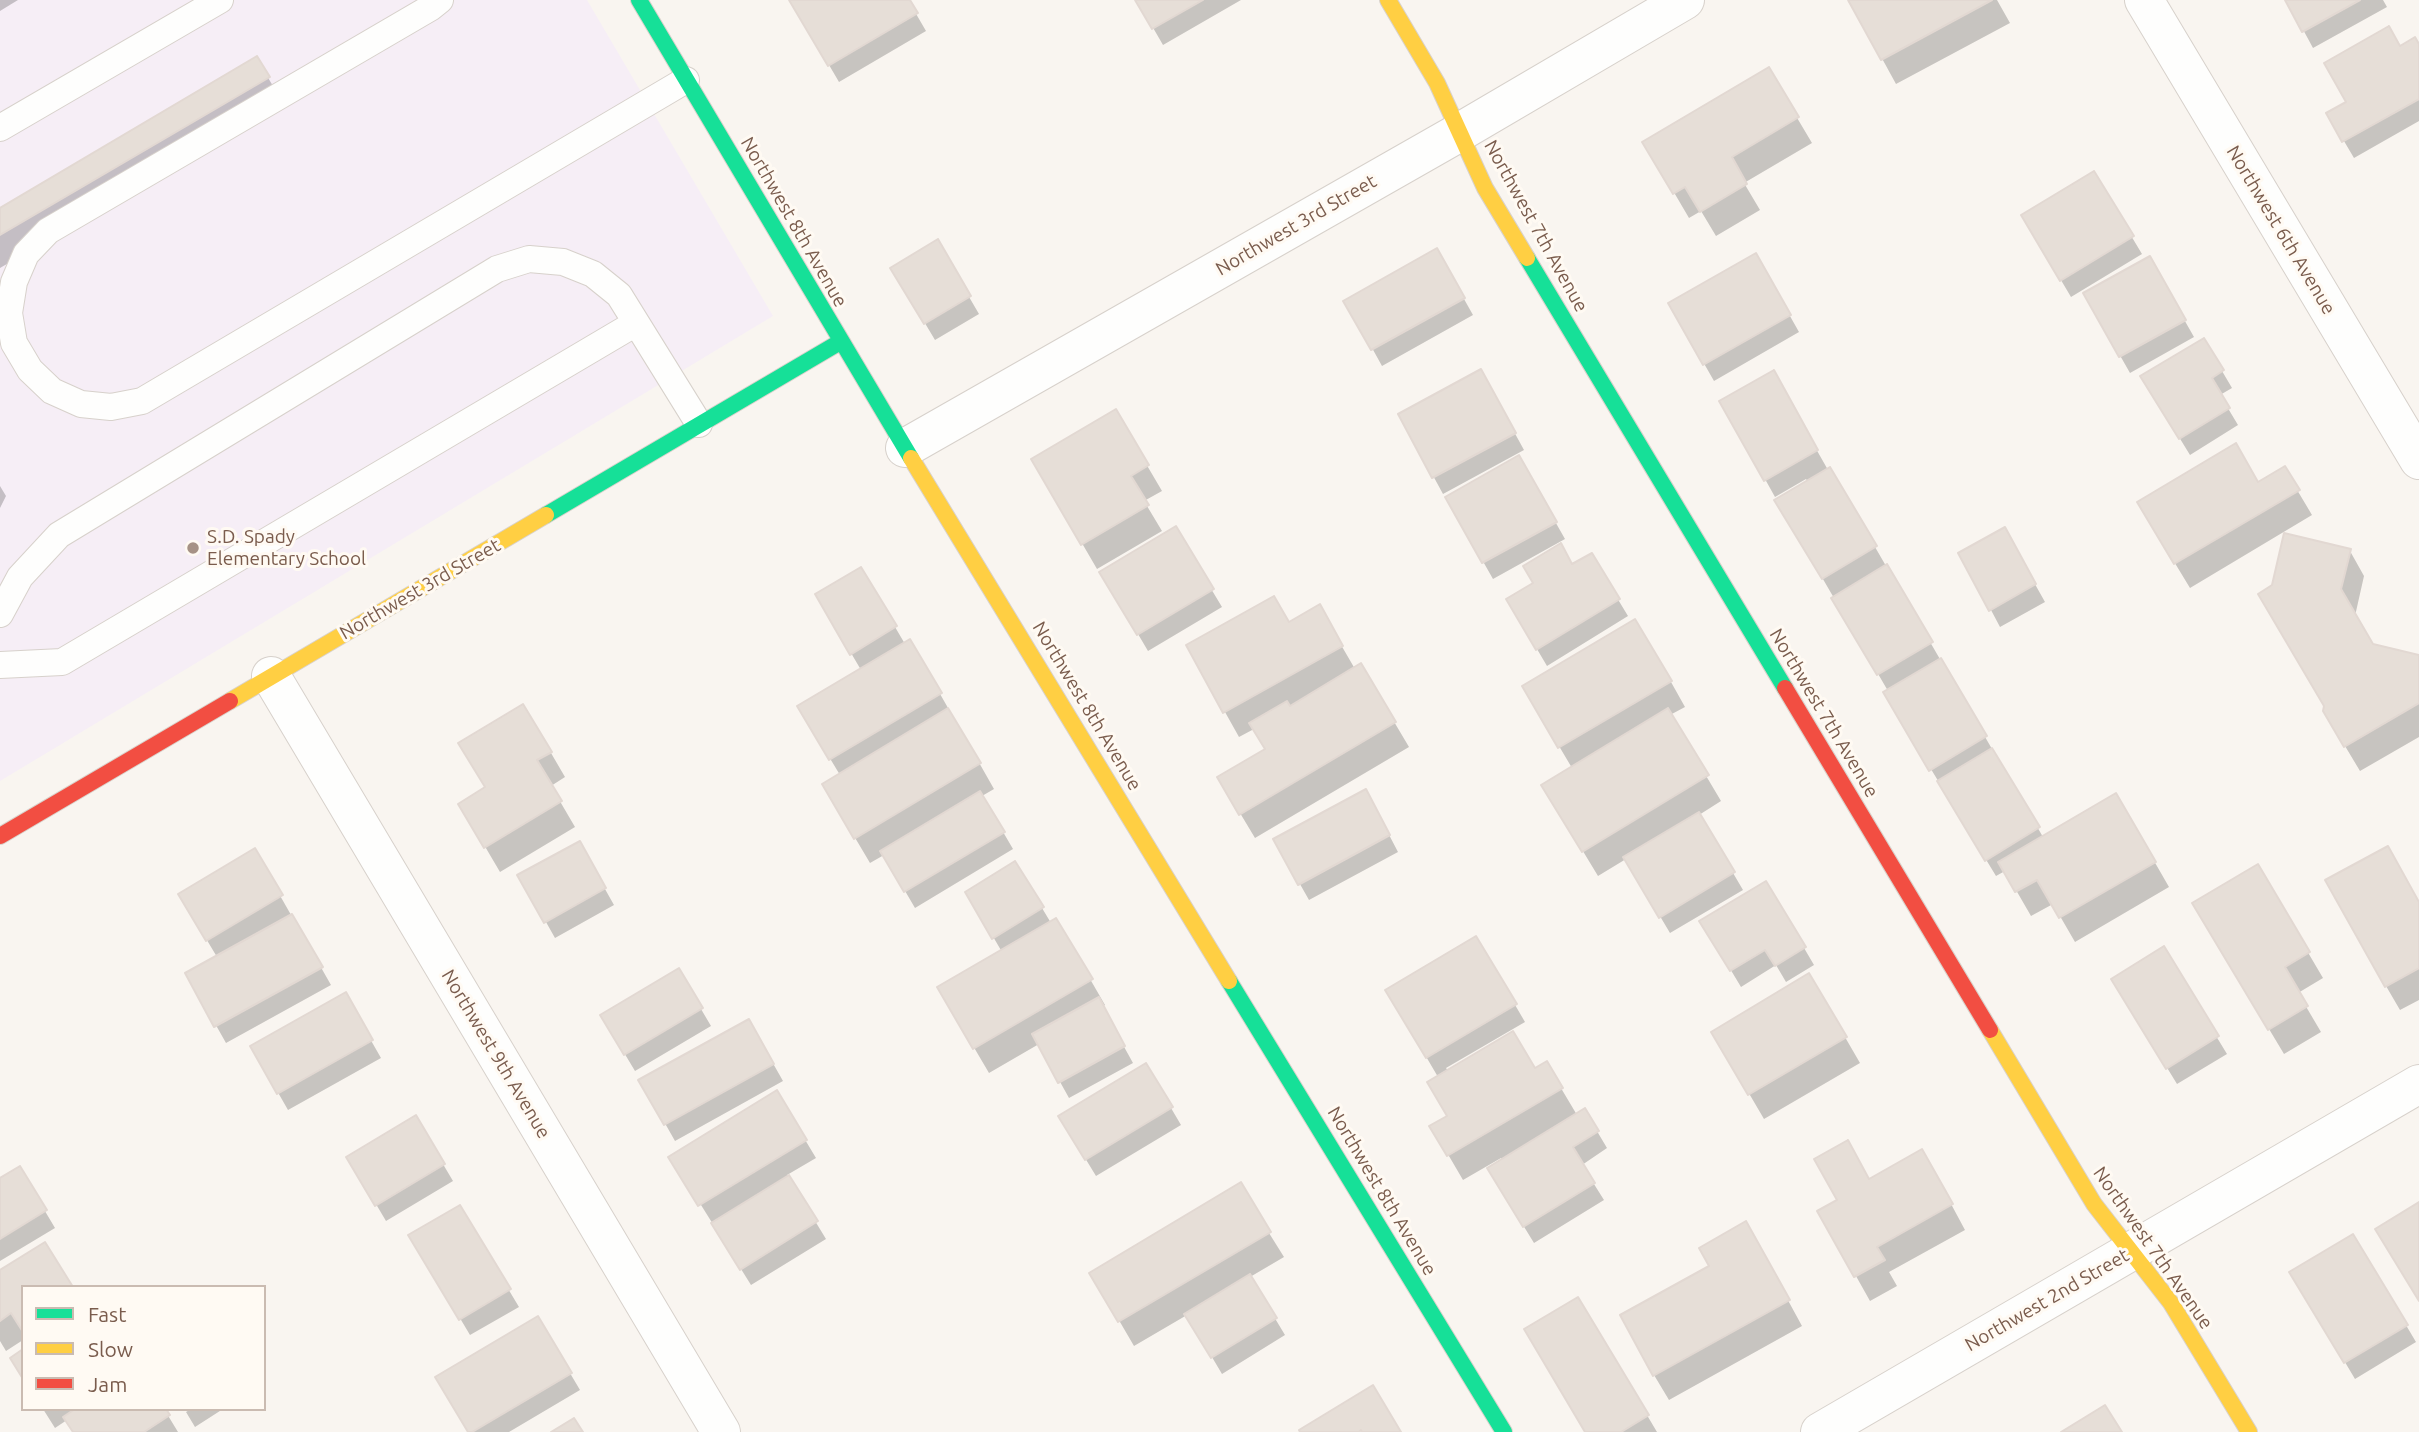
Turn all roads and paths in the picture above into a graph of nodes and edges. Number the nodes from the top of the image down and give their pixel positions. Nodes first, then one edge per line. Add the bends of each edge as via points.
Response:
1 (220, 0) edge
2 (440, 0) edge
3 (639, 0) edge
4 (1388, 0) edge
5 (1685, 0) edge
6 (2144, 0) edge
7 (686, 80) junction
8 (0, 128) edge
9 (1460, 132) junction
10 (636, 323) junction
11 (840, 342) junction
12 (699, 424) junction
13 (905, 448) junction
14 (2419, 460) edge
15 (0, 614) edge
16 (0, 665) edge
17 (271, 676) junction
18 (0, 836) edge
19 (2419, 1084) edge
20 (2131, 1252) junction
21 (721, 1432) edge
22 (1504, 1432) edge
23 (1820, 1432) edge
24 (2249, 1432) edge

1 - 8 lane
2 - 7 lane via 48,231 26,254 13,282 9,313 14,343 30,370 52,391 80,404 111,407 142,401
3 - 7 street, Northwest 8th Avenue
4 - 9 street, Northwest 7th Avenue
5 - 9 street, Northwest 3rd Street
6 - 14 street, Northwest 6th Avenue
7 - 11 street, Northwest 8th Avenue
9 - 13 street, Northwest 3rd Street
9 - 20 street, Northwest 7th Avenue via 1485,188 2094,1204
10 - 12 lane
10 - 15 lane via 619,295 593,274 563,261 529,259 496,269 59,535 20,578
10 - 16 lane via 62,662
11 - 12 street, Northwest 3rd Street
11 - 13 street, Northwest 8th Avenue
12 - 17 street, Northwest 3rd Street
13 - 22 street, Northwest 8th Avenue
17 - 18 street, Northwest 3rd Street
17 - 21 street, Northwest 9th Avenue
19 - 20 street, Northwest 2nd Street
20 - 23 street, Northwest 2nd Street
20 - 24 street, Northwest 7th Avenue via 2171,1303

